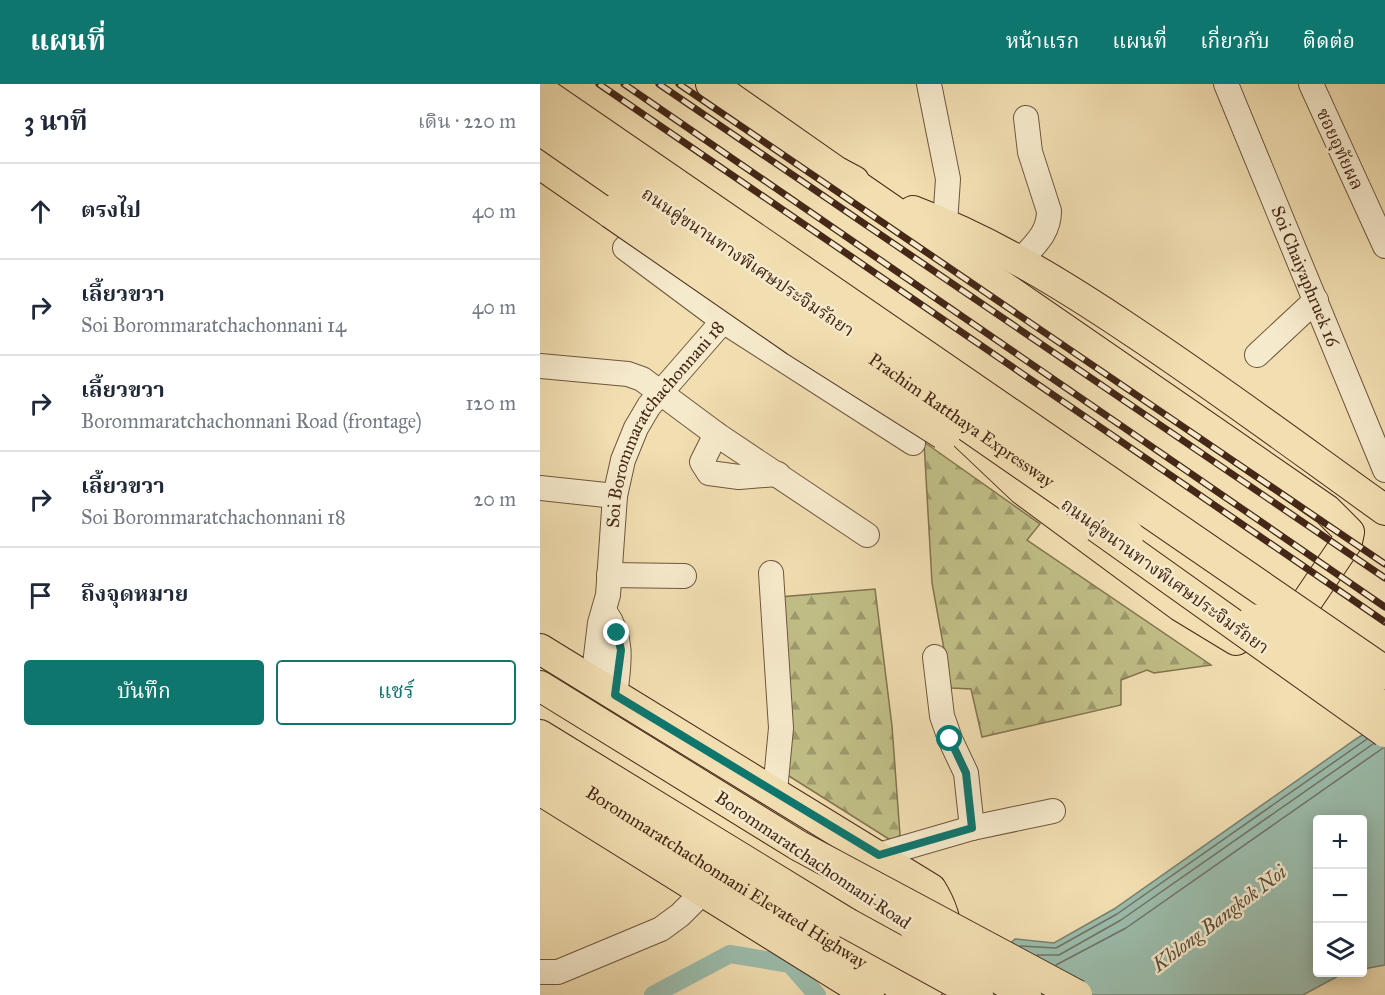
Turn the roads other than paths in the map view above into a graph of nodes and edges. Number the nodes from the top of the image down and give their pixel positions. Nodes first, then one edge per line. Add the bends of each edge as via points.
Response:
1 (929, 84) edge
2 (1226, 84) edge
3 (1311, 84) edge
4 (726, 89) edge
5 (540, 93) edge
6 (540, 107) edge
7 (1026, 118) dead end
8 (540, 121) edge
9 (540, 128) edge
10 (540, 162) edge
11 (837, 172) junction
12 (909, 210) junction
13 (945, 223) junction
14 (1385, 246) edge
15 (625, 248) dead end
16 (1021, 260) junction
17 (1316, 300) junction
18 (723, 321) junction
19 (873, 347) junction
20 (1257, 355) dead end
21 (540, 366) edge
22 (661, 392) junction
23 (716, 434) junction
24 (913, 443) dead end
25 (1385, 470) edge
26 (778, 474) junction
27 (540, 488) edge
28 (615, 496) junction
29 (1385, 510) edge
30 (867, 535) dead end
31 (1127, 535) junction
32 (771, 573) dead end
33 (609, 575) junction
34 (684, 576) dead end
35 (540, 649) edge
36 (935, 657) dead end
37 (1385, 673) edge
38 (540, 686) edge
39 (604, 688) junction
40 (1385, 710) edge
41 (1385, 732) edge
42 (543, 745) edge
43 (540, 785) edge
44 (540, 790) edge
45 (775, 791) junction
46 (1053, 811) dead end
47 (972, 828) junction
48 (799, 846) junction
49 (879, 855) junction
50 (702, 893) junction
51 (847, 923) junction
52 (540, 972) edge
53 (869, 995) edge
54 (878, 995) edge
55 (917, 995) edge
56 (946, 995) edge
57 (978, 995) edge
58 (1026, 995) edge
59 (1077, 995) edge

1 - 13 street via 948,179
2 - 17 street, Soi Chaiyaphruek 16
3 - 14 street, ซอยอุทัยผล
4 - 11 main road
5 - 37 highway, Prachim Ratthaya Expressway, bridge
6 - 11 main road via 880,338 1251,606 1272,619 1284,621 1297,616 1347,542 1348,532 1342,524 1278,475
7 - 16 street via 1030,152 1049,220 1047,229
8 - 19 main road, ถนนคู่ขนานทางพิเศษประจิมรัถยา
9 - 31 highway, Prachim Ratthaya Expressway, bridge
10 - 31 highway, bridge via 873,390
11 - 12 main road
12 - 13 main road
12 - 19 main road via 1320,491 1356,526 1360,545 1311,614 1278,646 1257,649 1232,639 1180,606 1023,490
13 - 16 main road
15 - 18 street
16 - 29 main road via 1180,363
17 - 20 street
17 - 25 street, Soi Chaiyaphruek 16
18 - 22 street, Soi Borommaratchachonnani 18
18 - 24 street, Soi Borommaratchachonnani 18
19 - 41 main road, ถนนคู่ขนานทางพิเศษประจิมรัถยา, bridge via 1037,484
21 - 22 street via 628,374
22 - 23 street
22 - 28 street, Soi Borommaratchachonnani 18 via 636,428
23 - 26 street
23 - 26 street via 702,462 709,473 740,477
26 - 30 street
27 - 28 street
28 - 33 street, Soi Borommaratchachonnani 18
31 - 40 highway, Prachim Ratthaya Expressway, bridge
32 - 45 street via 781,728
33 - 34 street
33 - 39 street, Soi Borommaratchachonnani 18 via 600,623
35 - 39 main road
36 - 47 street via 942,716 966,773
38 - 48 main road, Borommaratchachonnani Road
39 - 45 main road
42 - 51 main road, Borommaratchachonnani Road
42 - 55 main road, Borommaratchachonnani Elevated Highway
43 - 54 main road, Borommaratchachonnani Elevated Highway
44 - 50 main road
45 - 49 main road
46 - 47 street
47 - 49 street
48 - 58 main road, Borommaratchachonnani Road, bridge via 915,928
48 - 59 main road, bridge
49 - 55 main road via 931,889 942,906 948,931 945,957 938,974
50 - 52 street via 661,929 558,972
50 - 53 main road
51 - 56 main road, bridge
51 - 57 main road, Borommaratchachonnani Road, bridge

